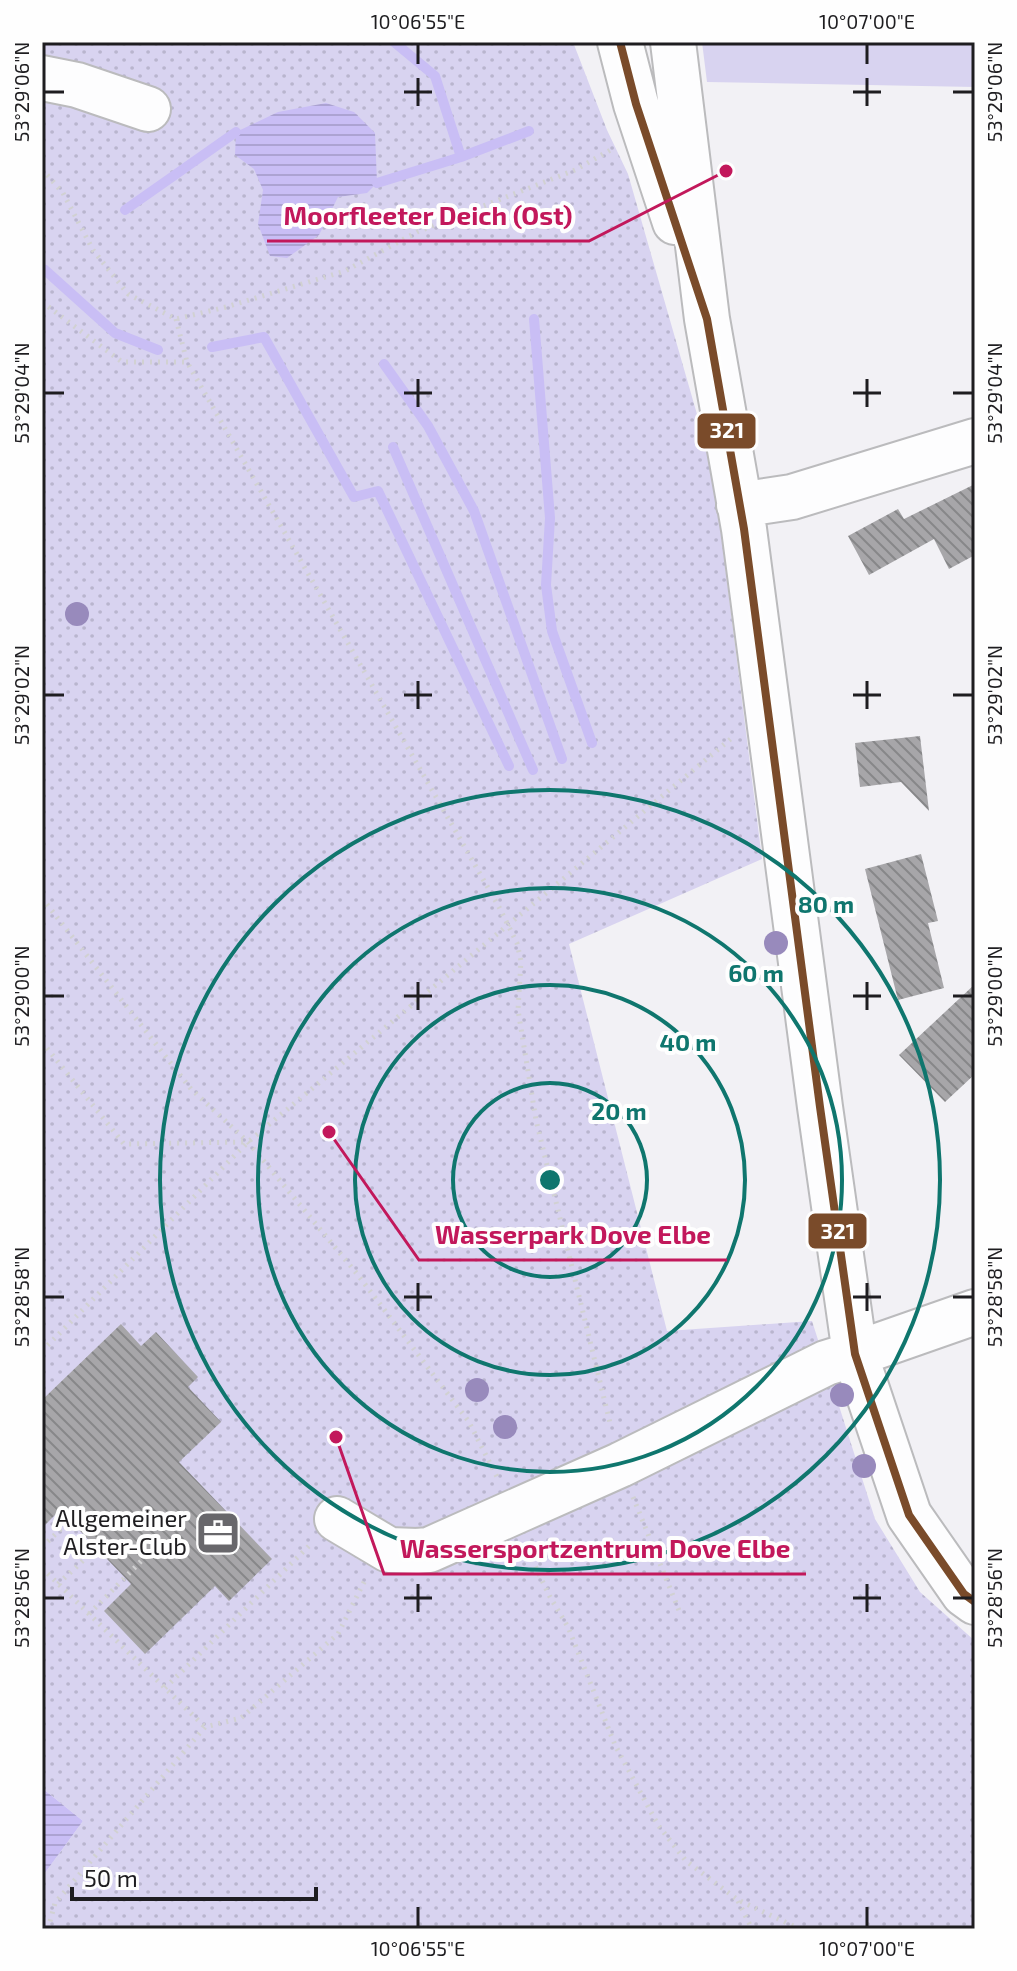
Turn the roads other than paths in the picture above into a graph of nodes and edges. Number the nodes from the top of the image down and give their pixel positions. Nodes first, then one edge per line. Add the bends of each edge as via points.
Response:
1 (620, 42) edge
2 (673, 42) edge
3 (42, 78) edge
4 (148, 109) dead end
5 (707, 319) junction
6 (975, 441) edge
7 (739, 505) junction
8 (975, 1312) edge
9 (855, 1354) junction
10 (337, 1519) road end
11 (975, 1602) edge

1 - 5 street
2 - 5 street
3 - 4 street
5 - 7 street
6 - 7 street via 792,497
7 - 9 street
8 - 9 street
9 - 10 street via 429,1550 379,1562
9 - 11 street via 909,1515

